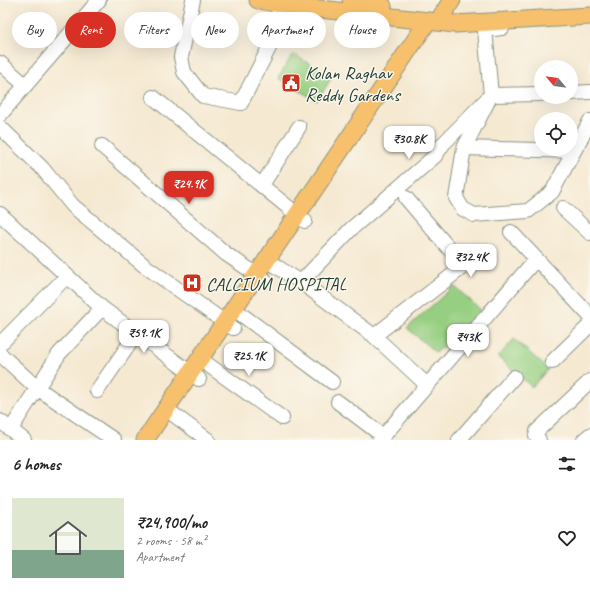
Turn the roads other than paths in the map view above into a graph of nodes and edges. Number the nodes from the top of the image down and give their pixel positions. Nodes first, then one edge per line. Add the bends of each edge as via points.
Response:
1 (99, 0) edge
2 (193, 0) edge
3 (258, 0) edge
4 (351, 0) edge
5 (452, 0) edge
6 (280, 4) junction
7 (590, 8) edge
8 (590, 16) edge
9 (433, 20) edge
10 (590, 21) edge
11 (0, 63) edge
12 (25, 85) junction
13 (590, 92) edge
14 (578, 93) edge
15 (534, 94) edge
16 (491, 95) junction
17 (153, 97) dead end
18 (0, 115) edge
19 (590, 121) edge
20 (0, 127) edge
21 (299, 127) dead end
22 (578, 144) edge
23 (102, 146) dead end
24 (464, 148) junction
25 (534, 150) edge
26 (571, 156) edge
27 (262, 185) junction
28 (406, 198) dead end
29 (563, 208) dead end
30 (0, 214) edge
31 (301, 218) junction
32 (511, 232) dead end
33 (590, 233) edge
34 (536, 259) junction
35 (266, 270) junction
36 (67, 276) junction
37 (301, 282) junction
38 (102, 308) junction
39 (590, 316) edge
40 (233, 319) junction
41 (590, 325) edge
42 (137, 333) junction
43 (370, 333) dead end
44 (0, 344) edge
45 (0, 354) edge
46 (205, 362) junction
47 (552, 362) dead end
48 (195, 376) junction
49 (514, 377) dead end
50 (332, 382) dead end
51 (590, 382) edge
52 (427, 385) junction
53 (37, 388) junction
54 (97, 391) dead end
55 (338, 402) dead end
56 (171, 412) junction
57 (282, 418) dead end
58 (5, 425) edge
59 (590, 435) edge
60 (381, 438) edge
61 (151, 439) edge
62 (24, 440) edge
63 (114, 440) edge
64 (208, 440) edge
65 (459, 440) edge
66 (539, 440) edge
67 (584, 440) edge

1 - 12 street
2 - 6 street via 181,57 184,72 203,96 241,104 273,40
3 - 6 main road
4 - 9 main road
5 - 9 main road
6 - 9 main road
7 - 9 main road
8 - 9 main road via 455,24
9 - 31 main road
10 - 16 street via 485,30
11 - 12 street
12 - 18 street
13 - 14 street
15 - 16 street
16 - 24 street
16 - 37 street via 443,144 435,156 351,229
17 - 27 street
19 - 22 street
20 - 40 street via 42,168 74,206 145,266
21 - 27 street
23 - 35 street via 226,254
24 - 25 street
24 - 26 street via 456,198 463,209 474,216 528,211 552,192
27 - 31 street
28 - 52 street via 464,266 374,336
29 - 33 street
30 - 36 street
31 - 35 main road
32 - 34 street
34 - 39 street
34 - 52 street
35 - 37 street
35 - 40 main road
36 - 38 street
36 - 44 street
37 - 43 street
38 - 42 street
38 - 53 street via 59,354
40 - 46 main road
40 - 50 street
41 - 47 street
42 - 48 street
42 - 54 street
45 - 53 street
46 - 48 main road
46 - 57 street
48 - 56 main road
49 - 65 street
51 - 66 street via 537,431 536,436
52 - 60 street
53 - 58 street
53 - 63 street
55 - 60 street
56 - 61 main road
56 - 64 street
58 - 62 street
59 - 67 street

